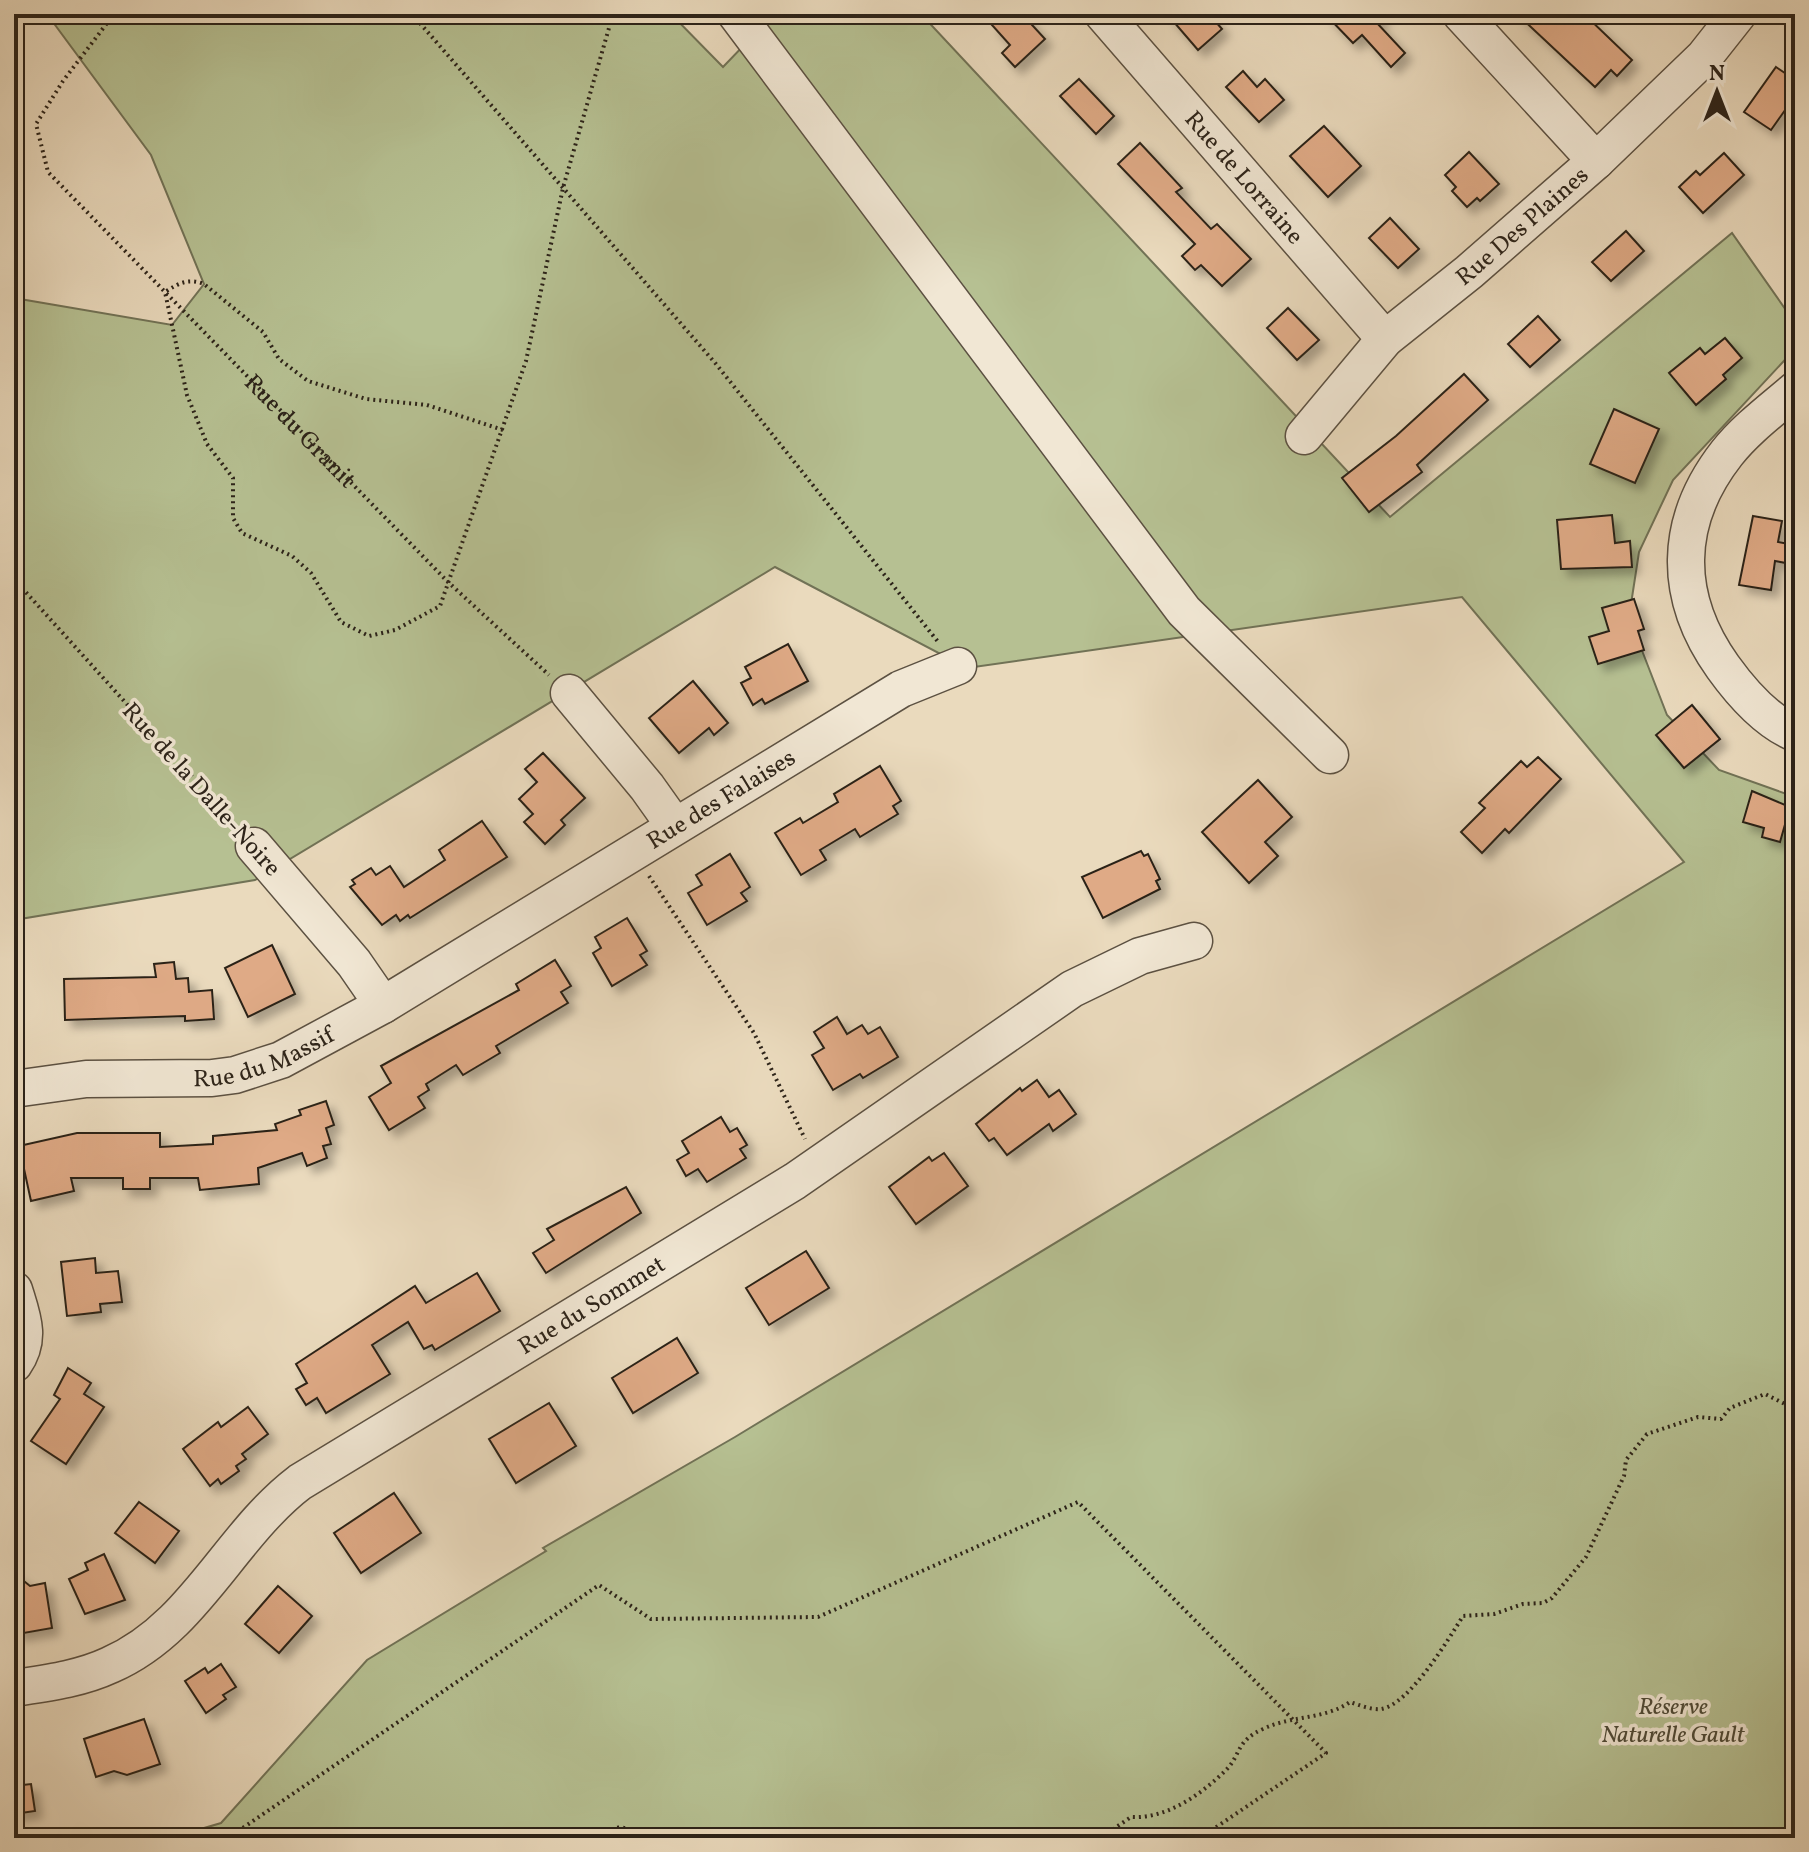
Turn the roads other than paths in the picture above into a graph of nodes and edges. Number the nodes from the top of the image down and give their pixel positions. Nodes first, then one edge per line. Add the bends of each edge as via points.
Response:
1 (736, 14) edge
2 (1103, 14) edge
3 (1461, 14) edge
4 (1738, 14) edge
5 (1596, 161) junction
6 (1385, 339) junction
7 (1795, 390) edge
8 (1304, 436) dead end
9 (958, 666) road end
10 (569, 693) road end
11 (1795, 733) edge
12 (1330, 755) dead end
13 (674, 825) junction
14 (254, 846) road end
15 (487, 939) joint
16 (1194, 941) dead end
17 (383, 1005) junction
18 (14, 1089) edge
19 (14, 1290) edge
20 (14, 1364) edge
21 (14, 1688) edge

1 - 12 street via 1184,611
2 - 6 street, Rue de Lorraine
3 - 5 street
4 - 5 street, Rue Des Plaines via 1704,57
5 - 6 street, Rue Des Plaines
6 - 8 street, Rue Des Plaines
7 - 11 street via 1728,452 1699,499 1691,523 1686,579 1702,638 1735,683 1780,726
9 - 13 street, Rue des Falaises via 901,689
10 - 13 street
13 - 15 street, Rue des Falaises
14 - 17 street, Rue de la Dalle-Noire
15 - 17 street, Rue du Massif
16 - 21 street, Rue du Sommet via 1140,956 1036,1011 808,1174 300,1482 256,1521 183,1613 143,1648 95,1671
17 - 18 street, Rue du Massif via 313,1046 235,1075 86,1079
19 - 20 street via 25,1333

